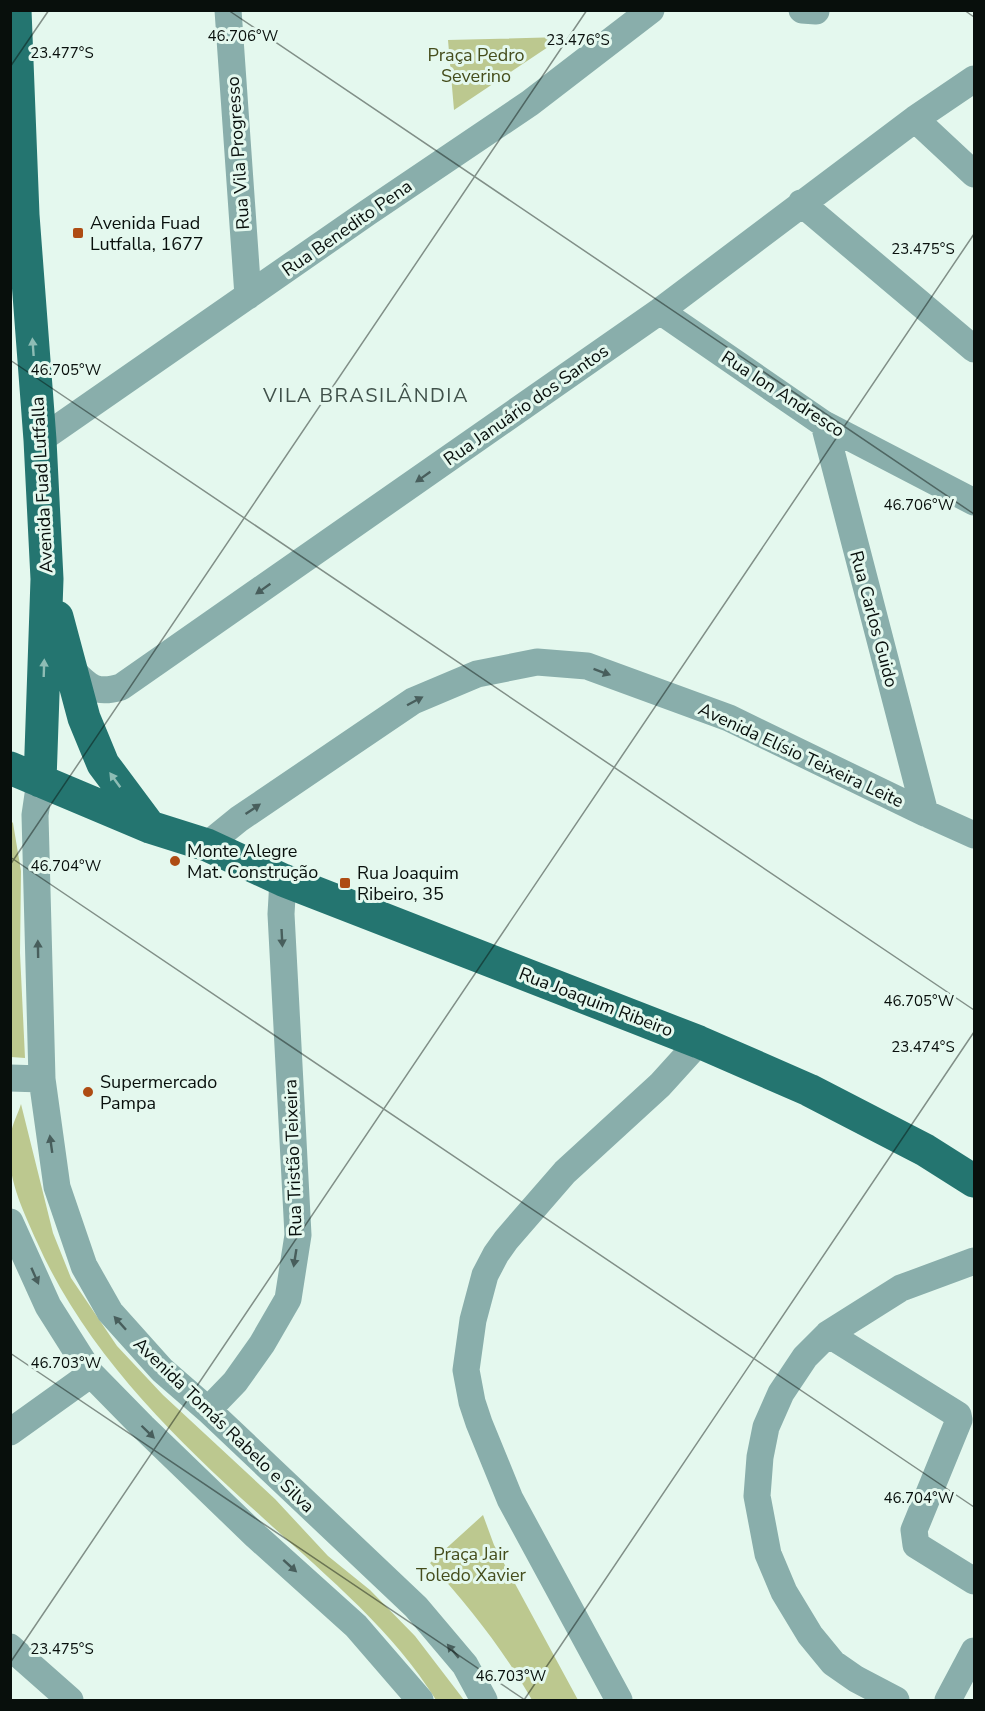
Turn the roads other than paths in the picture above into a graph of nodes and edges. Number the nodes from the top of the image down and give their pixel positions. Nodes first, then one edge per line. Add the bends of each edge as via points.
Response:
1 (15, 10) edge
2 (228, 10) edge
3 (651, 10) edge
4 (802, 10) edge
5 (816, 11) edge
6 (975, 79) edge
7 (915, 119) junction
8 (975, 174) edge
9 (801, 203) junction
10 (20, 293) edge
11 (248, 296) junction
12 (660, 311) junction
13 (975, 349) edge
14 (824, 424) junction
15 (40, 440) junction
16 (975, 502) edge
17 (47, 579) junction
18 (69, 667) junction
19 (25, 774) edge
20 (925, 813) junction
21 (150, 827) junction
22 (975, 835) edge
23 (207, 845) junction
24 (283, 880) junction
25 (699, 1042) junction
26 (10, 1078) edge
27 (42, 1079) junction
28 (975, 1181) edge
29 (10, 1222) edge
30 (975, 1261) edge
31 (828, 1334) junction
32 (91, 1374) junction
33 (208, 1410) junction
34 (10, 1432) edge
35 (975, 1581) edge
36 (975, 1651) edge
37 (16, 1652) edge
38 (40, 1701) edge
39 (70, 1701) edge
40 (420, 1701) edge
41 (484, 1701) edge
42 (619, 1701) edge
43 (896, 1701) edge
44 (948, 1701) edge

1 - 10 main road, Avenida Fuad Lutfalla via 22,203
2 - 11 street, Rua Vila Progresso
3 - 11 street, Rua Benedito Pena via 530,103
4 - 5 street
6 - 7 street, Rua Januário dos Santos
7 - 8 street
7 - 9 street, Rua Januário dos Santos
9 - 12 street, Rua Januário dos Santos
9 - 13 street
15 -> 10 main road, Avenida Fuad Lutfalla
11 - 15 street, Rua Benedito Pena
12 - 14 street, Rua Ion Andresco
12 -> 18 street, Rua Januário dos Santos via 122,687 94,689
14 - 16 street, Rua Ion Andresco
14 - 20 street, Rua Carlos Guido
15 - 17 main road, Avenida Fuad Lutfalla
17 - 18 main road
19 -> 17 main road, Avenida Fuad Lutfalla
21 -> 18 main road via 103,764
19 - 21 main road
27 -> 19 street, Avenida Tomás Rabelo e Silva via 35,815
20 - 22 street, Avenida Elísio Teixeira Leite
23 -> 20 street, Avenida Elísio Teixeira Leite via 413,701 477,674 537,662 587,666 729,718
21 - 23 main road
23 - 24 main road, Rua Joaquim Ribeiro
24 - 25 main road, Rua Joaquim Ribeiro
24 -> 33 street, Rua Tristão Teixeira via 281,914 298,1235 295,1258 288,1299 235,1382
25 - 28 main road, Rua Joaquim Ribeiro via 809,1090 925,1150
25 - 42 street via 660,1085 565,1172 501,1247 485,1275 466,1370 479,1423 510,1500
26 - 27 street
33 -> 27 street, Avenida Tomás Rabelo e Silva via 162,1370 110,1312 84,1266 57,1187
29 -> 32 street via 48,1306
30 - 31 street via 901,1288
31 - 35 street via 958,1414 914,1537 916,1545
31 - 43 street via 805,1357 781,1393 766,1427 757,1496 768,1554 784,1592 810,1635 833,1663
32 - 34 street
32 -> 40 street via 256,1536 356,1626
41 -> 33 street, Avenida Tomás Rabelo e Silva via 465,1665 416,1607
36 - 44 street
37 - 38 street
37 - 39 street

